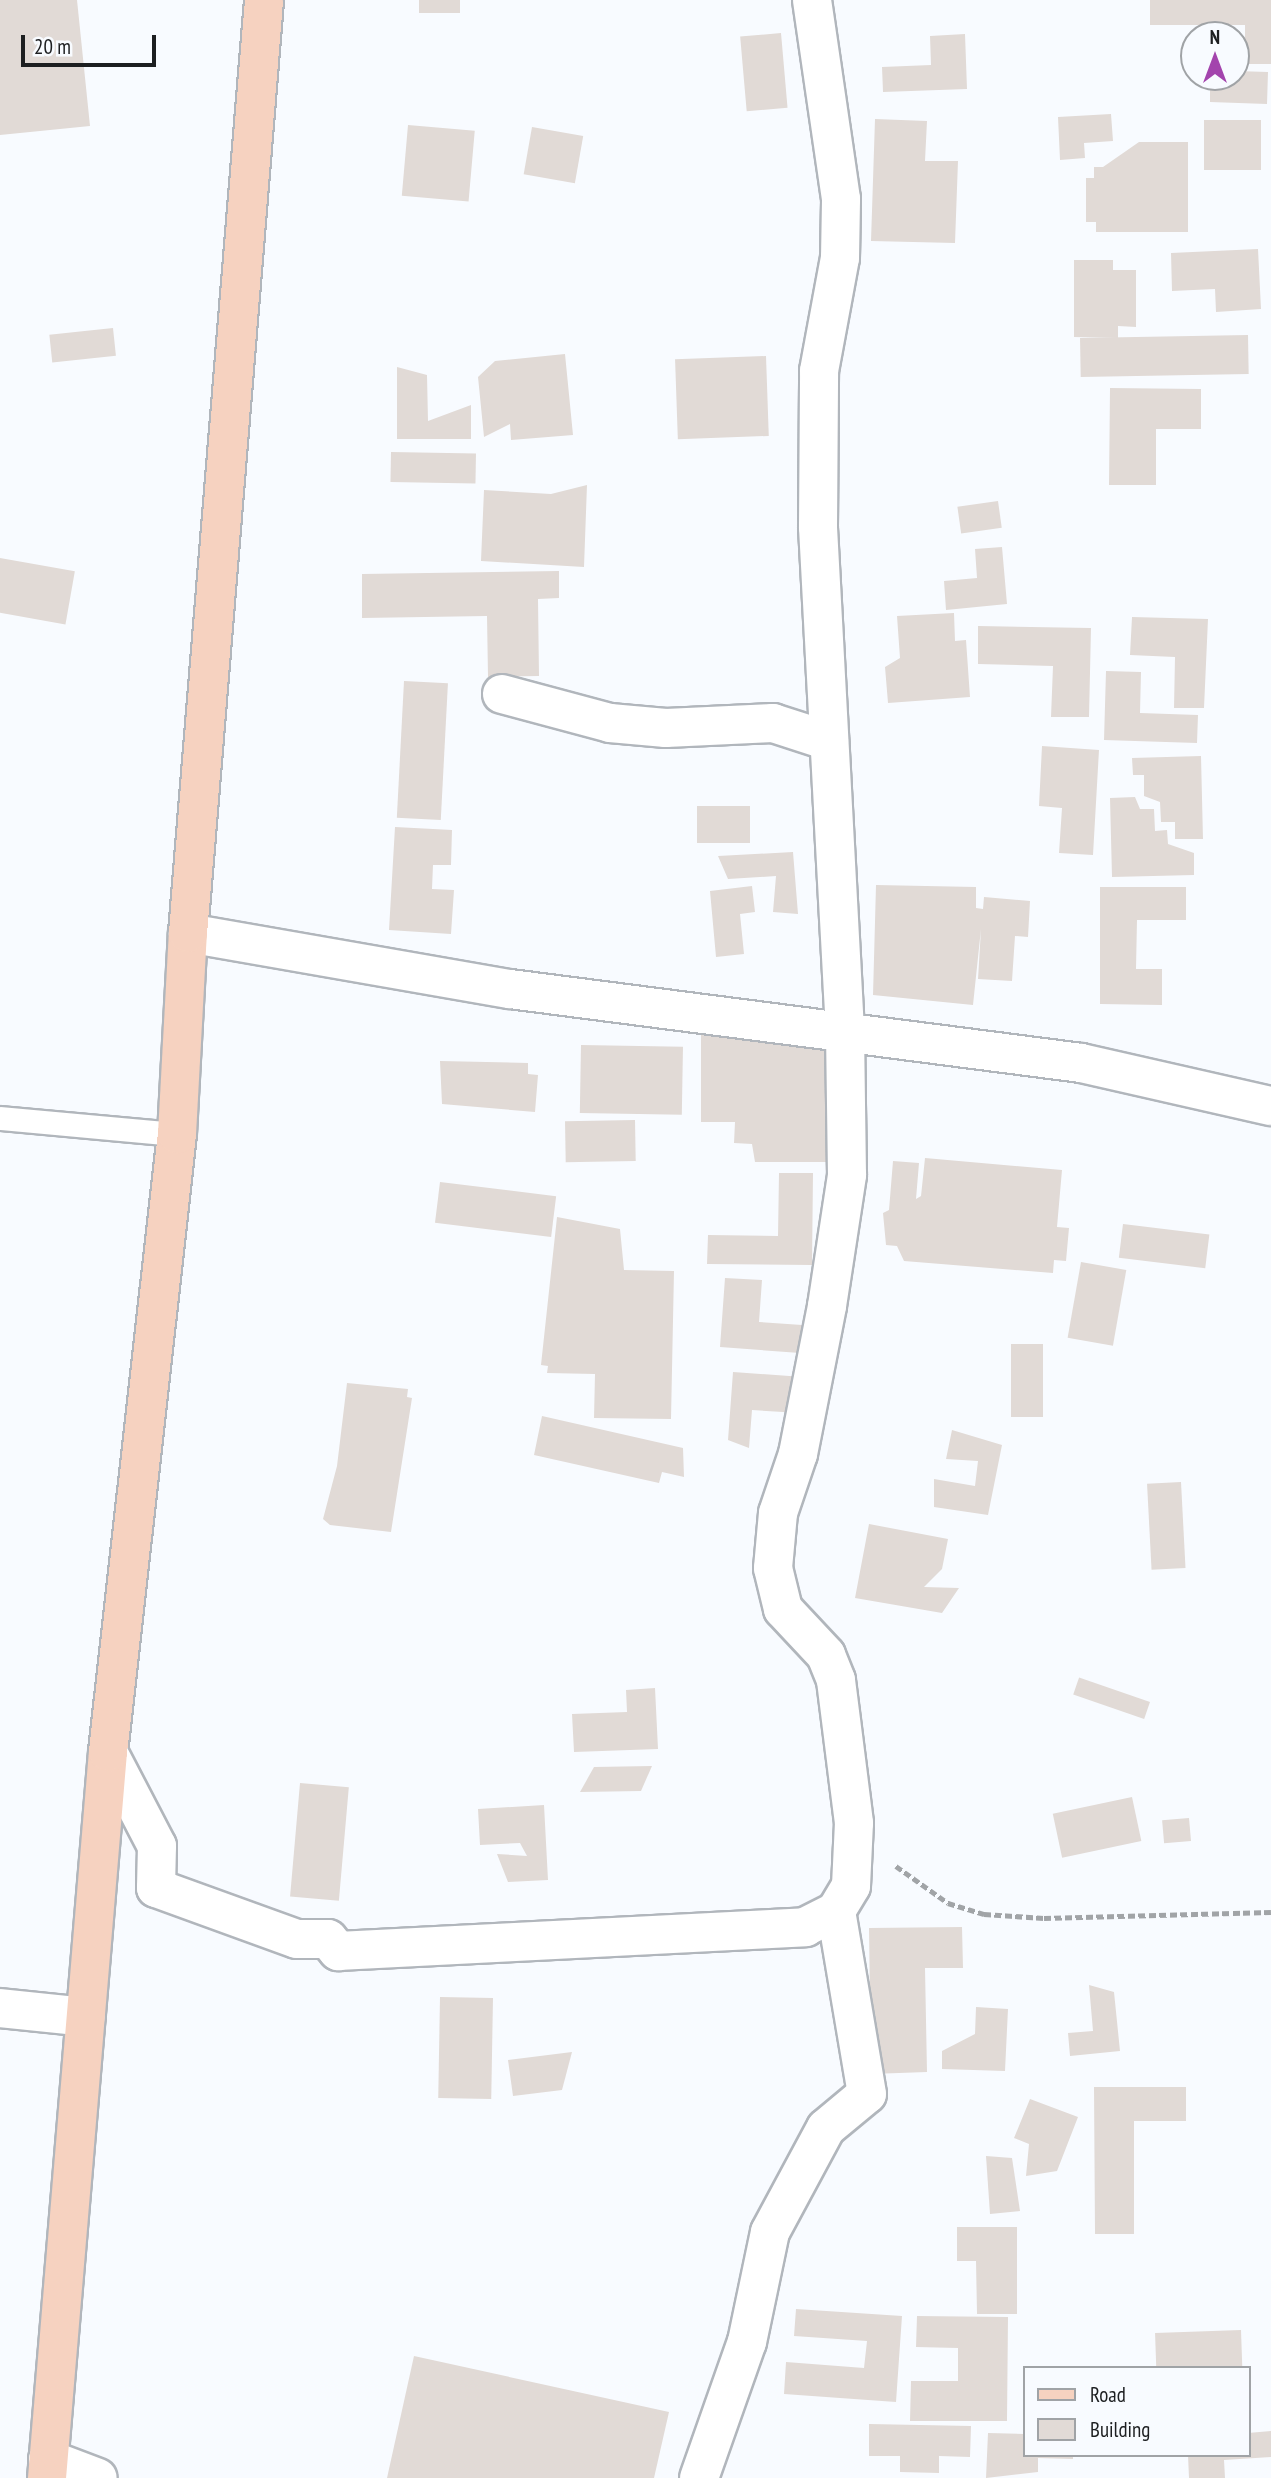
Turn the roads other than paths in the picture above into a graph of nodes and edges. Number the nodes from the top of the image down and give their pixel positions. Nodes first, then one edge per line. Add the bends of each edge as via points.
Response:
1 (264, 0) edge
2 (812, 0) edge
3 (502, 694) dead end
4 (829, 741) junction
5 (188, 933) junction
6 (845, 1031) junction
7 (1271, 1107) edge
8 (0, 1118) edge
9 (177, 1134) junction
10 (108, 1752) junction
11 (836, 1911) junction
12 (0, 2008) edge
13 (86, 2017) junction
14 (47, 2469) edge
15 (98, 2478) edge
16 (699, 2478) edge

1 - 5 main road
2 - 4 street via 841,199 840,258 819,370 818,527
3 - 4 street via 610,723 666,728 773,723
4 - 6 street
5 - 6 street via 510,989
5 - 9 main road
6 - 7 street via 1081,1063
6 - 11 street via 847,1175 798,1454 778,1513 773,1568 783,1609 826,1655 836,1680 854,1823 852,1886
8 - 9 lane
9 - 10 main road
10 - 11 street via 157,1846 156,1888 297,1939 328,1939 338,1951 793,1928
10 - 13 main road
11 - 16 street via 867,2094 826,2128 770,2232 747,2342
12 - 13 street
13 - 14 main road
14 - 15 street

